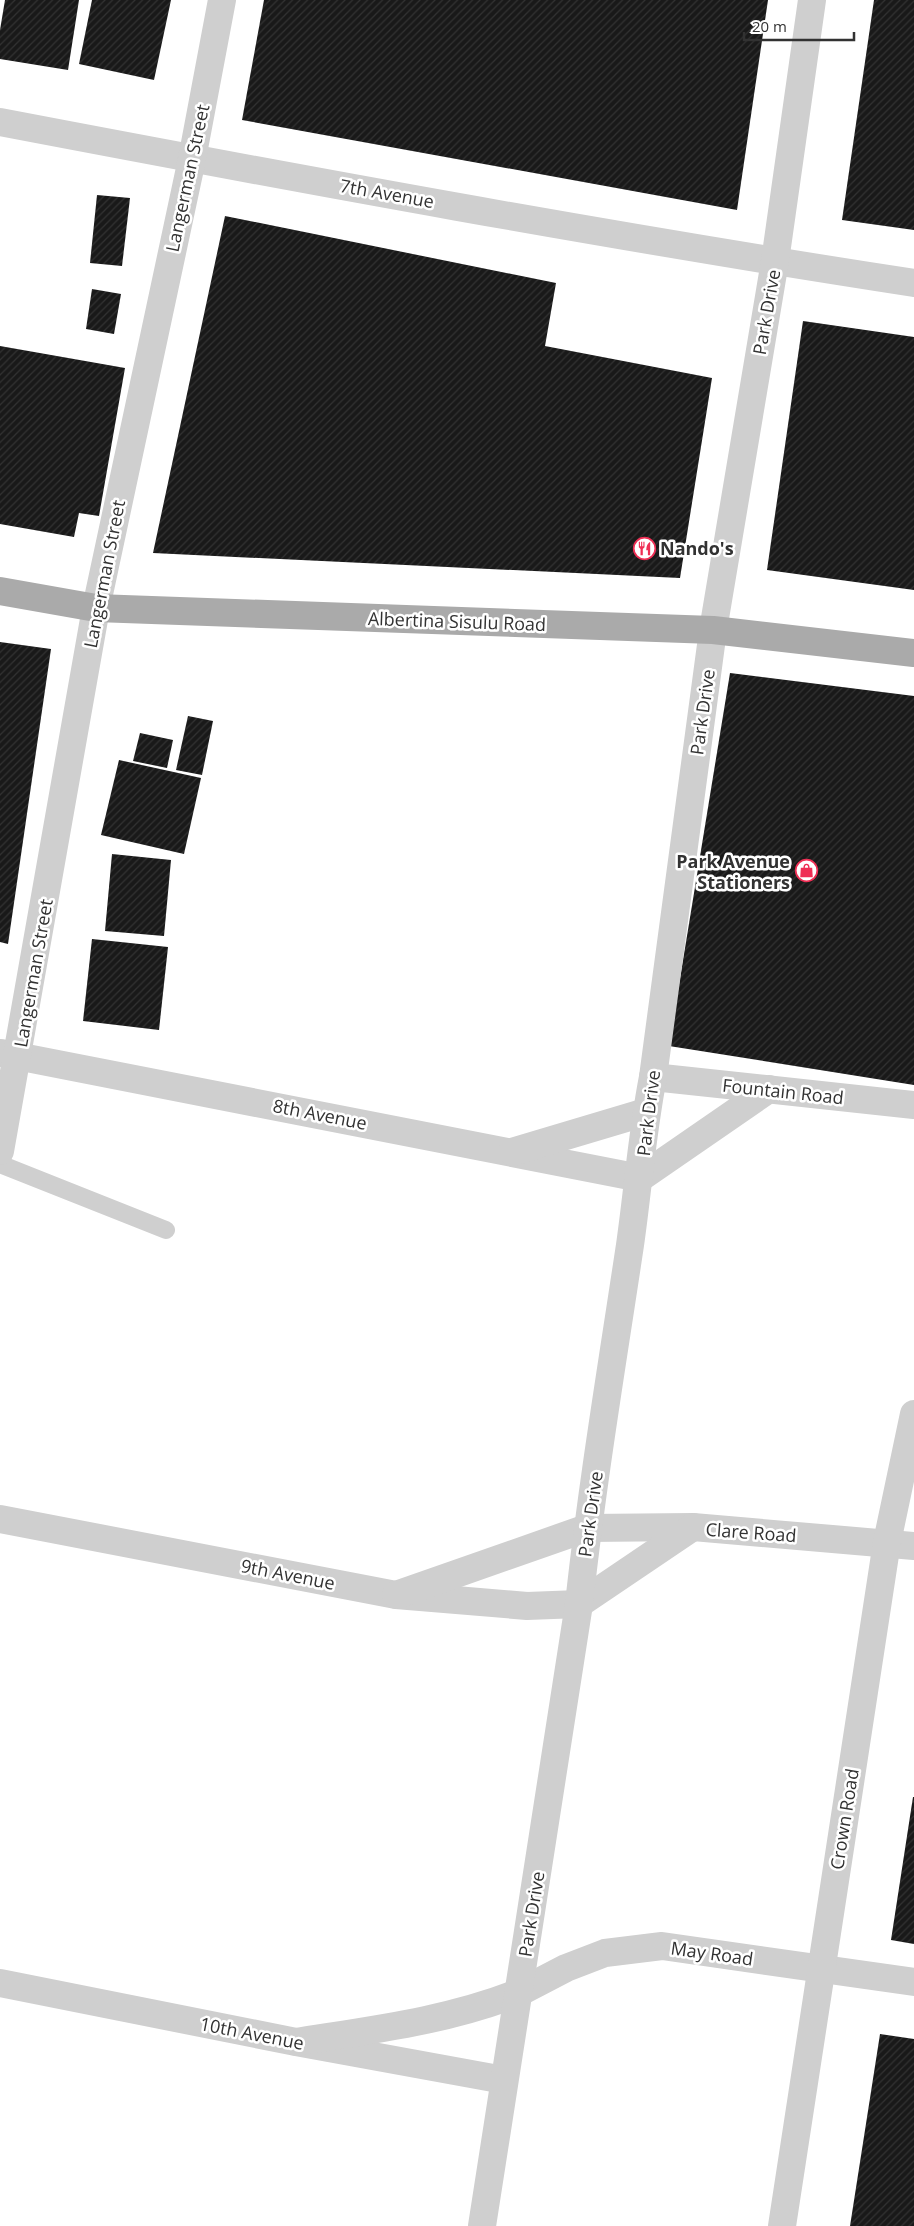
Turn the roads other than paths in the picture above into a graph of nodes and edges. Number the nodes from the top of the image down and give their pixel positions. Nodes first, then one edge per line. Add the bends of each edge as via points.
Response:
1 (222, 0) edge
2 (812, 0) edge
3 (0, 122) edge
4 (192, 158) junction
5 (775, 261) junction
6 (914, 283) edge
7 (0, 591) edge
8 (96, 608) junction
9 (713, 630) junction
10 (914, 653) edge
11 (9, 1054) edge
12 (653, 1077) junction
13 (769, 1089) junction
14 (914, 1105) edge
15 (646, 1112) junction
16 (0, 1151) edge
17 (512, 1152) junction
18 (0, 1164) edge
19 (640, 1178) junction
20 (166, 1230) dead end
21 (914, 1414) edge
22 (0, 1519) edge
23 (693, 1527) junction
24 (587, 1528) junction
25 (887, 1542) junction
26 (914, 1546) edge
27 (396, 1595) junction
28 (579, 1604) junction
29 (822, 1968) junction
30 (914, 1982) edge
31 (0, 1983) edge
32 (518, 1993) junction
33 (296, 2042) junction
34 (504, 2080) junction
35 (482, 2226) edge
36 (782, 2226) edge

1 - 4 street, Langerman Street
2 - 5 street, Park Drive
3 - 4 street, 7th Avenue
4 - 5 street, 7th Avenue
4 - 8 street, Langerman Street
5 - 6 street, 7th Avenue
5 - 9 street, Park Drive
7 - 8 main road, Albertina Sisulu Road
8 - 9 main road, Albertina Sisulu Road
8 - 11 street, Langerman Street
9 - 10 main road, Albertina Sisulu Road
9 - 12 street, Park Drive
11 - 16 street, Langerman Street
11 - 17 street, 8th Avenue
12 - 13 street, Fountain Road
12 - 15 street, Park Drive
13 - 14 street, Fountain Road
13 - 19 street
15 - 17 street
15 - 19 street, Park Drive
17 - 19 street, 8th Avenue
18 - 20 lane
19 - 24 street, Park Drive
21 - 25 street, Crown Road
22 - 27 street, 9th Avenue
23 - 24 street, Clare Road
23 - 25 street, Clare Road
23 - 28 street
24 - 27 street, Clare Road
24 - 28 street, Park Drive
25 - 26 street, Clare Road
25 - 29 street, Crown Road
27 - 28 street, 9th Avenue via 527,1606
28 - 32 street, Park Drive
29 - 30 street, May Road
29 - 32 street, May Road via 662,1946 634,1948 592,1957
29 - 36 street, Crown Road
31 - 33 street, 10th Avenue
32 - 33 street, May Road via 484,2006 420,2022
32 - 34 street, Park Drive
33 - 34 street, 10th Avenue
34 - 35 street, Park Drive

